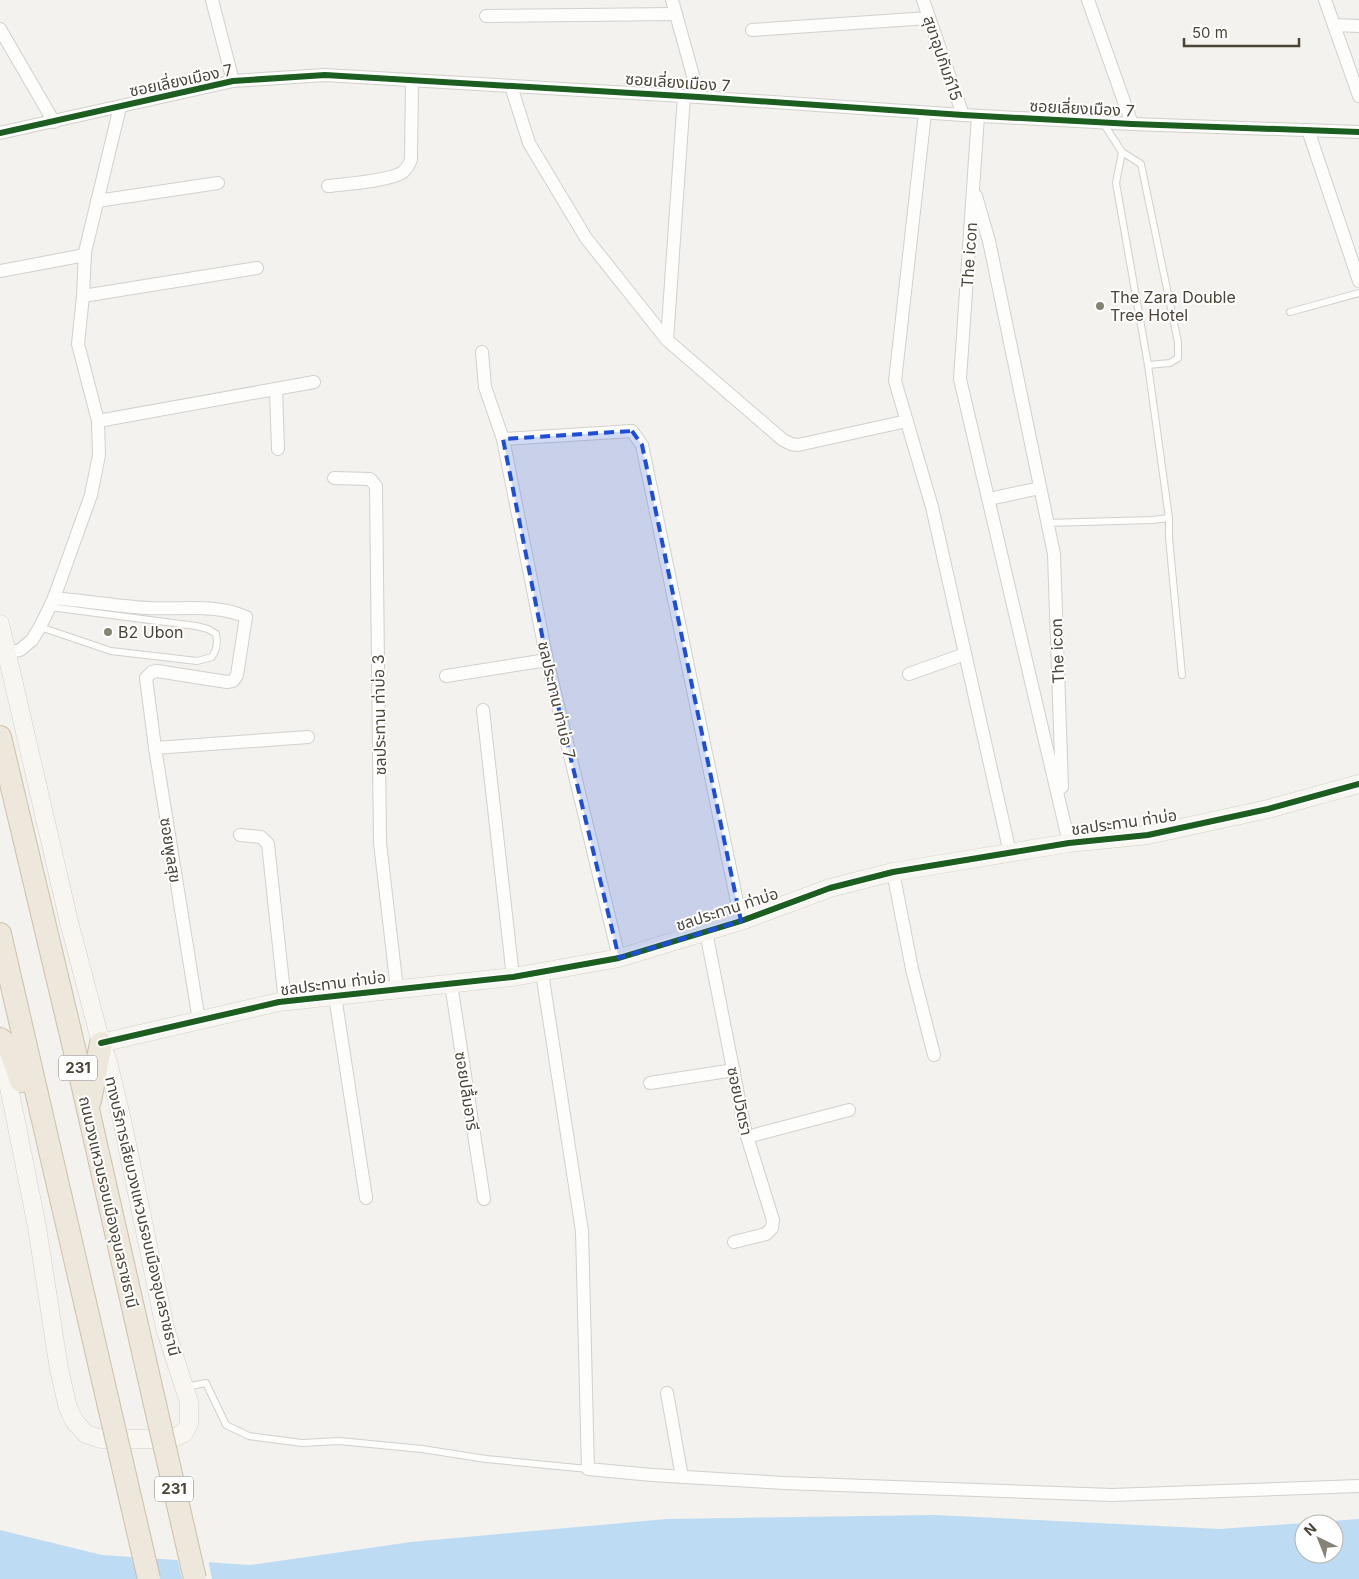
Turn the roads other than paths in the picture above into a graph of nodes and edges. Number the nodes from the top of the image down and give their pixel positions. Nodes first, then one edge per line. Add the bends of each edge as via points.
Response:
1 (212, 0) edge
2 (672, 0) edge
3 (923, 0) edge
4 (1088, 0) edge
5 (1325, 0) edge
6 (676, 14) junction
7 (486, 16) dead end
8 (929, 18) junction
9 (1334, 25) junction
10 (1359, 26) edge
11 (0, 29) edge
12 (752, 30) dead end
13 (412, 80) junction
14 (233, 81) junction
15 (512, 86) junction
16 (684, 96) junction
17 (1359, 96) edge
18 (699, 97) junction
19 (120, 107) junction
20 (924, 113) junction
21 (963, 116) junction
22 (978, 116) junction
23 (54, 122) junction
24 (1102, 123) junction
25 (1132, 124) junction
26 (1308, 130) junction
27 (1359, 132) edge
28 (0, 134) edge
29 (1122, 152) junction
30 (218, 183) dead end
31 (328, 186) dead end
32 (973, 187) junction
33 (97, 201) junction
34 (85, 255) junction
35 (257, 268) dead end
36 (0, 271) edge
37 (1359, 281) edge
38 (1359, 293) edge
39 (83, 296) junction
40 (1290, 312) dead end
41 (667, 340) junction
42 (482, 352) dead end
43 (1148, 365) junction
44 (314, 382) dead end
45 (276, 389) junction
46 (98, 421) junction
47 (907, 421) junction
48 (503, 440) junction
49 (278, 449) dead end
50 (334, 478) dead end
51 (1040, 488) junction
52 (988, 499) junction
53 (1169, 518) junction
54 (1047, 523) junction
55 (52, 602) junction
56 (0, 624) edge
57 (40, 627) junction
58 (6, 653) junction
59 (965, 654) junction
60 (547, 660) junction
61 (909, 674) dead end
62 (1182, 675) dead end
63 (446, 676) dead end
64 (482, 710) dead end
65 (0, 737) edge
66 (308, 737) dead end
67 (155, 748) junction
68 (1359, 784) edge
69 (1063, 814) junction
70 (240, 835) dead end
71 (1069, 843) junction
72 (1010, 853) junction
73 (893, 872) junction
74 (741, 921) junction
75 (706, 932) junction
76 (0, 934) edge
77 (619, 958) junction
78 (542, 973) junction
79 (513, 976) junction
80 (451, 984) junction
81 (397, 989) junction
82 (334, 996) junction
83 (285, 1002) junction
84 (199, 1022) junction
85 (0, 1040) edge
86 (100, 1043) junction
87 (934, 1055) dead end
88 (734, 1070) junction
89 (650, 1083) dead end
90 (88, 1110) junction
91 (849, 1110) dead end
92 (42, 1118) junction
93 (747, 1137) junction
94 (366, 1198) dead end
95 (484, 1199) dead end
96 (734, 1242) dead end
97 (184, 1387) junction
98 (667, 1394) dead end
99 (588, 1469) junction
100 (682, 1477) junction
101 (1359, 1486) edge
102 (149, 1579) edge
103 (195, 1579) edge

1 - 14 street
2 - 6 street
3 - 8 street, สุขาอุปกัมภ์15
4 - 25 street
5 - 9 street
6 - 7 street
6 - 18 street
8 - 12 street
8 - 21 street, สุขาอุปกัมภ์15
9 - 10 street
9 - 17 street
11 - 23 street
13 - 14 street, ซอยเลี่ยงเมือง 7 via 325,75
13 - 15 street, ซอยเลี่ยงเมือง 7
13 - 31 street via 410,164 401,173 390,177
14 - 19 street, ซอยเลี่ยงเมือง 7
15 - 16 street, ซอยเลี่ยงเมือง 7
15 - 41 street via 529,143 586,238
16 - 18 street, ซอยเลี่ยงเมือง 7
16 - 41 street
18 - 20 street, ซอยเลี่ยงเมือง 7
19 - 23 street, ซอยเลี่ยงเมือง 7
19 - 33 street
20 - 21 street, ซอยเลี่ยงเมือง 7
20 - 47 street via 896,381
21 - 22 street, ซอยเลี่ยงเมือง 7
22 - 24 street, ซอยเลี่ยงเมือง 7
22 - 32 street, The icon
23 - 28 street, ซอยเลี่ยงเมือง 7
24 - 25 street, ซอยเลี่ยงเมือง 7
24 - 29 lane
25 - 26 street, ซอยเลี่ยงเมือง 7
26 - 27 street, ซอยเลี่ยงเมือง 7
26 - 37 street
29 - 43 lane via 1116,183
29 - 43 lane via 1141,164 1178,342 1178,358 1170,363
30 - 33 street
32 - 51 street, The icon via 989,241
32 - 52 street, The icon via 960,379
33 - 34 street
34 - 36 street
34 - 39 street
35 - 39 street
38 - 40 lane
39 - 46 street via 78,344
41 - 47 street via 791,444
42 - 48 street, ชลประทาน ท่าบ่อ 7 via 485,387
43 - 53 lane
44 - 45 street
45 - 46 street
45 - 49 street
46 - 55 street via 99,455 91,495
47 - 59 street via 932,507
48 - 60 street, ชลประทาน ท่าบ่อ 7
48 - 74 street via 632,431 642,446
50 - 81 street, ชลประทาน ท่าบ่อ 3 via 370,480 376,486 380,843
51 - 52 street
51 - 54 street, The icon
52 - 69 street, The icon
53 - 54 lane
53 - 62 lane
54 - 69 street, The icon via 1054,554
55 - 57 street
55 - 57 lane via 208,629 216,634 216,652 212,657 197,661 111,651
55 - 67 street, ซอยพูลสุข via 202,608 246,617 233,681 157,671 146,678
56 - 58 main road, ทางบริการเลียบวงแหวนรอบเมืองอุบลราชธานี
57 - 58 street via 20,650
58 - 86 main road, ทางบริการเลียบวงแหวนรอบเมืองอุบลราชธานี
59 - 61 street
59 - 72 street
60 - 63 street
60 - 77 street, ชลประทาน ท่าบ่อ 7
64 - 79 street
65 - 90 highway, ถนนวงแหวนรอบเมืองอุบลราชธานี / 231
66 - 67 street
67 - 84 street, ซอยพูลสุข
68 - 71 main road, ชลประทาน ท่าบ่อ via 1268,809 1148,835
69 - 71 street, The icon
70 - 83 street via 261,837 268,844
71 - 72 main road, ชลประทาน ท่าบ่อ
72 - 73 main road, ชลประทาน ท่าบ่อ
73 - 74 main road, ชลประทาน ท่าบ่อ via 830,888
73 - 87 street via 912,969
74 - 75 main road, ชลประทาน ท่าบ่อ
75 - 77 main road, ชลประทาน ท่าบ่อ
75 - 88 street, ซอยปวิตรา
76 - 92 highway, 231
77 - 78 main road, ชลประทาน ท่าบ่อ
78 - 79 main road, ชลประทาน ท่าบ่อ
78 - 99 street via 582,1231
79 - 80 main road, ชลประทาน ท่าบ่อ
80 - 81 main road, ชลประทาน ท่าบ่อ
80 - 95 street, ซอยปลื้มอารี
81 - 82 main road, ชลประทาน ท่าบ่อ
82 - 83 main road, ชลประทาน ท่าบ่อ
82 - 94 street
83 - 84 main road, ชลประทาน ท่าบ่อ
84 - 86 main road, ชลประทาน ท่าบ่อ
85 - 92 highway via 9,1046 26,1095
85 - 97 main road, ทางบริการเลียบวงแหวนรอบเมืองอุบลราชธานี via 37,1227 59,1369 68,1408 75,1422 86,1434 101,1439 171,1439 184,1433 189,1424 189,1402
86 - 90 highway
86 - 97 main road, ทางบริการเลียบวงแหวนรอบเมืองอุบลราชธานี via 122,1120 165,1328
88 - 89 street
88 - 93 street, ซอยปวิตรา
90 - 103 highway, ถนนวงแหวนรอบเมืองอุบลราชธานี / 231, bridge
91 - 93 street
92 - 102 highway, 231, bridge
93 - 96 street, ซอยปวิตรา via 773,1220 772,1228 766,1234
97 - 99 lane via 206,1383 226,1425 249,1436 302,1444 339,1441 422,1449
98 - 100 street
99 - 100 street
100 - 101 street via 1112,1495

